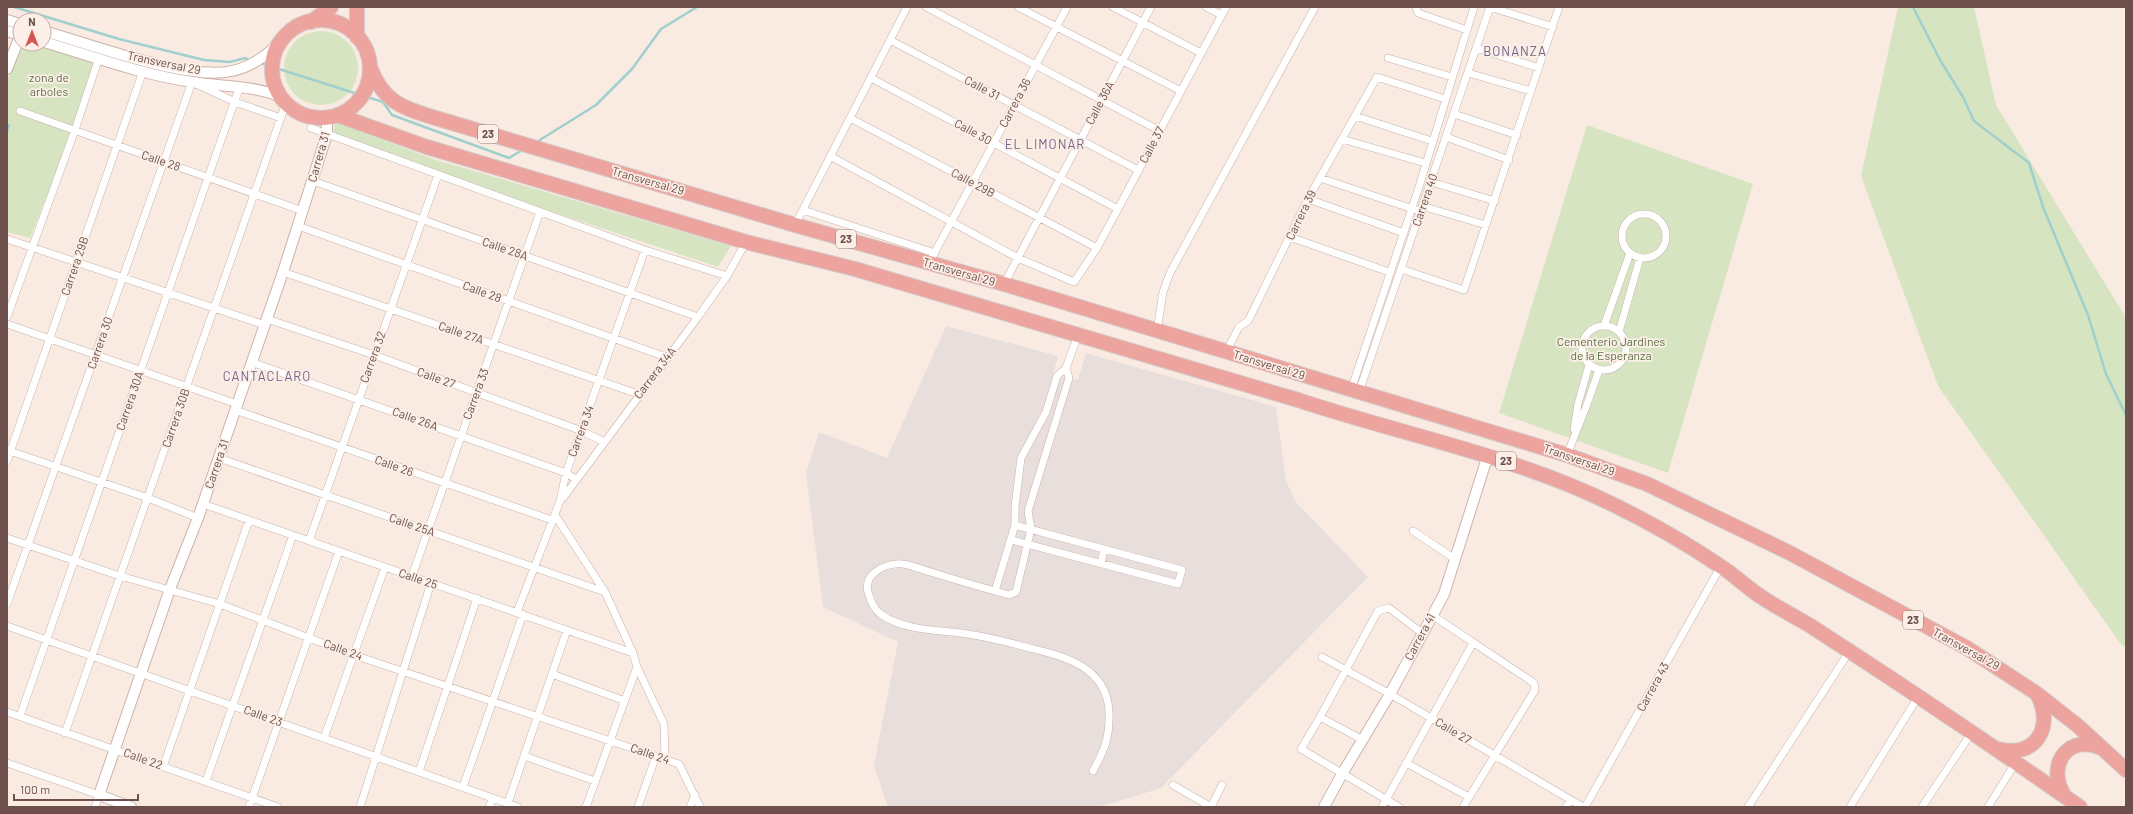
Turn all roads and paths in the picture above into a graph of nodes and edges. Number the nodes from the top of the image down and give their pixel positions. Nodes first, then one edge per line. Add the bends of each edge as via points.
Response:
1 (331, 7) edge
2 (357, 7) edge
3 (907, 7) edge
4 (926, 7) edge
5 (1018, 7) edge
6 (1068, 7) edge
7 (1113, 7) edge
8 (1151, 7) edge
9 (1206, 7) edge
10 (1226, 7) edge
11 (1315, 7) edge
12 (1416, 7) edge
13 (1490, 7) edge
14 (1559, 7) edge
15 (1471, 8) edge
16 (1221, 15) junction
17 (311, 22) junction
18 (1143, 22) junction
19 (1057, 27) junction
20 (1553, 27) junction
21 (1467, 30) junction
22 (52, 33) edge
23 (357, 37) junction
24 (890, 40) junction
25 (52, 44) edge
26 (279, 44) junction
27 (1476, 48) junction
28 (14, 52) edge
29 (1201, 53) junction
30 (99, 58) junction
31 (1388, 58) dead end
32 (1122, 61) junction
33 (1036, 65) junction
34 (370, 67) junction
35 (1539, 68) junction
36 (7, 69) edge
37 (143, 71) junction
38 (1468, 73) junction
39 (1452, 77) junction
40 (870, 78) junction
41 (192, 82) junction
42 (240, 86) junction
43 (1181, 91) junction
44 (1532, 91) junction
45 (1445, 98) junction
46 (283, 99) junction
47 (1102, 100) junction
48 (235, 102) junction
49 (1014, 105) junction
50 (20, 111) dead end
51 (1454, 114) junction
52 (1354, 116) junction
53 (332, 117) junction
54 (282, 118) junction
55 (850, 118) junction
56 (311, 128) dead end
57 (75, 130) junction
58 (1160, 131) junction
59 (327, 134) junction
60 (1517, 135) junction
61 (1446, 137) junction
62 (1342, 139) junction
63 (1081, 140) junction
64 (1432, 141) junction
65 (994, 143) junction
66 (118, 146) junction
67 (830, 156) junction
68 (1509, 160) junction
69 (164, 162) junction
70 (1425, 163) junction
71 (1138, 170) junction
72 (438, 174) junction
73 (209, 178) junction
74 (1060, 178) junction
75 (1320, 178) junction
76 (313, 181) junction
77 (1431, 182) junction
78 (973, 183) junction
79 (255, 194) junction
80 (1308, 199) junction
81 (1495, 200) junction
82 (1118, 209) junction
83 (1412, 209) junction
84 (1421, 209) junction
85 (803, 210) junction
86 (303, 211) junction
87 (540, 212) junction
88 (1039, 218) junction
89 (422, 220) junction
90 (952, 222) junction
91 (795, 225) junction
92 (1486, 225) junction
93 (298, 226) junction
94 (1404, 233) junction
95 (1290, 237) junction
96 (7, 239) edge
97 (746, 242) junction
98 (33, 247) junction
99 (1097, 248) junction
100 (645, 250) junction
101 (1630, 253) junction
102 (525, 256) junction
103 (932, 258) junction
104 (1018, 258) junction
105 (1640, 258) junction
106 (77, 262) junction
107 (406, 264) junction
108 (1401, 269) junction
109 (283, 272) junction
110 (1389, 272) junction
111 (727, 276) junction
112 (123, 277) junction
113 (1004, 284) junction
114 (168, 292) junction
115 (630, 293) junction
116 (509, 301) junction
117 (1612, 305) junction
118 (214, 308) junction
119 (390, 309) junction
120 (1625, 309) junction
121 (7, 317) edge
122 (698, 317) junction
123 (266, 322) junction
124 (7, 324) edge
125 (1604, 326) junction
126 (1157, 331) junction
127 (1619, 332) junction
128 (1078, 335) junction
129 (614, 339) junction
130 (50, 340) junction
131 (494, 345) junction
132 (1226, 352) junction
133 (374, 355) junction
134 (95, 356) junction
135 (666, 357) junction
136 (252, 362) junction
137 (1589, 365) junction
138 (1066, 368) junction
139 (1599, 370) junction
140 (141, 371) junction
141 (599, 381) junction
142 (187, 387) junction
143 (1355, 391) junction
144 (477, 393) junction
145 (638, 394) junction
146 (358, 399) junction
147 (1578, 404) junction
148 (236, 407) junction
149 (1586, 407) junction
150 (582, 431) junction
151 (461, 436) junction
152 (1573, 439) junction
153 (604, 442) junction
154 (342, 447) junction
155 (9, 450) edge
156 (1567, 454) junction
157 (1488, 455) junction
158 (219, 458) junction
159 (7, 461) edge
160 (56, 467) junction
161 (566, 473) junction
162 (576, 479) junction
163 (102, 482) junction
164 (445, 484) junction
165 (325, 494) junction
166 (148, 498) junction
167 (560, 501) junction
168 (203, 504) junction
169 (198, 518) junction
170 (554, 518) junction
171 (249, 520) junction
172 (1015, 525) junction
173 (1031, 529) junction
174 (428, 531) junction
175 (1413, 531) dead end
176 (293, 535) junction
177 (7, 538) edge
178 (1012, 540) junction
179 (309, 541) junction
180 (1028, 544) junction
181 (28, 546) junction
182 (1104, 549) junction
183 (339, 551) junction
184 (1455, 559) junction
185 (74, 561) junction
186 (1101, 564) junction
187 (1721, 566) junction
188 (385, 567) junction
189 (534, 567) junction
190 (120, 576) junction
191 (412, 576) junction
192 (431, 583) junction
193 (170, 589) junction
194 (995, 591) junction
195 (605, 592) junction
196 (477, 598) junction
197 (7, 604) edge
198 (220, 604) junction
199 (520, 613) junction
200 (1432, 615) junction
201 (262, 619) junction
202 (7, 626) edge
203 (567, 630) junction
204 (1422, 634) junction
205 (308, 637) junction
206 (47, 640) junction
207 (1473, 643) junction
208 (1849, 652) junction
209 (634, 653) junction
210 (354, 655) junction
211 (92, 656) junction
212 (1322, 657) dead end
213 (637, 668) junction
214 (1346, 670) junction
215 (403, 671) junction
216 (141, 674) junction
217 (552, 674) junction
218 (447, 686) junction
219 (190, 690) junction
220 (2036, 693) junction
221 (1390, 694) junction
222 (1918, 698) junction
223 (625, 701) junction
224 (493, 702) junction
225 (232, 705) junction
226 (7, 712) edge
227 (20, 716) junction
228 (537, 716) junction
229 (1320, 717) junction
230 (1431, 718) junction
231 (278, 722) junction
232 (1972, 732) junction
233 (65, 733) junction
234 (324, 738) junction
235 (1363, 740) junction
236 (610, 741) junction
237 (1996, 748) junction
238 (115, 749) junction
239 (2106, 751) junction
240 (1494, 755) junction
241 (376, 756) junction
242 (524, 756) junction
243 (656, 756) junction
244 (665, 759) junction
245 (2016, 762) junction
246 (7, 763) edge
247 (1406, 763) junction
248 (163, 767) junction
249 (2126, 770) edge
250 (1092, 771) dead end
251 (419, 772) junction
252 (1342, 774) junction
253 (206, 781) junction
254 (595, 781) junction
255 (1173, 785) dead end
256 (1222, 785) dead end
257 (463, 787) junction
258 (694, 795) junction
259 (99, 796) junction
260 (2064, 796) junction
261 (1469, 797) junction
262 (252, 798) junction
263 (492, 798) junction
264 (1386, 799) junction
265 (1571, 800) junction
266 (508, 804) junction
267 (95, 807) edge
268 (131, 807) edge
269 (249, 807) edge
270 (278, 807) edge
271 (360, 807) edge
272 (489, 807) edge
273 (518, 807) edge
274 (586, 807) edge
275 (638, 807) edge
276 (690, 807) edge
277 (700, 807) edge
278 (1211, 807) edge
279 (1324, 807) edge
280 (1382, 807) edge
281 (1399, 807) edge
282 (1463, 807) edge
283 (1566, 807) edge
284 (1584, 807) edge
285 (1748, 807) edge
286 (1850, 807) edge
287 (1922, 807) edge
288 (1988, 807) edge
289 (2080, 807) edge

1 - 17 highway
2 - 23 highway
3 - 24 street
4 - 33 street
5 - 19 street
6 - 19 street, Carrera 36
7 - 18 street
8 - 18 street, Calle 36A
9 - 16 street
10 - 16 street, Calle 37
11 - 126 street via 1170,272 1163,292
12 - 21 street via 1418,13
13 - 20 street
13 - 27 street, Carrera 40
14 - 20 street
15 - 21 street, Carrera 40
16 - 29 street, Calle 37
17 - 23 highway, 23 via 336,23
17 - 26 highway, 23 via 293,30
18 - 29 street
18 - 32 street, Calle 36A
19 - 32 street
19 - 33 street, Carrera 36
20 - 35 street
21 - 39 street, Carrera 40
22 - 26 street, Transversal 29 via 134,57 188,70 211,72 230,72 246,68
23 - 34 highway, 23 via 366,51
24 - 40 street
24 - 49 street, Calle 31
25 - 30 street, Transversal 29
26 - 46 highway, 23 via 272,70 274,83
27 - 35 street
27 - 38 street, Carrera 40
28 - 36 street
29 - 43 street, Calle 37
30 - 37 street, Transversal 29
30 - 57 street
31 - 39 street
32 - 43 street
32 - 47 street, Calle 36A
33 - 47 street
33 - 49 street, Carrera 36
34 - 53 highway, 23 via 368,83 363,94 347,110
34 - 91 highway, Transversal 29 / 23 via 382,90 392,101 408,109
35 - 44 street
37 - 41 street, Transversal 29
37 - 66 street, Carrera 29B
38 - 44 street
38 - 51 street, Carrera 40
39 - 45 street, Carrera 40
40 - 55 street
40 - 65 street, Calle 30
41 - 42 street, Transversal 29
41 - 48 street
41 - 69 street, Carrera 30
42 - 46 street, Transversal 29 via 261,89
42 - 48 street, Carrera 30A
43 - 58 street, Calle 37
44 - 60 street
45 - 52 street, Carrera 39 via 1377,77
45 - 64 street, Carrera 40
46 - 53 highway, 23 via 296,111 308,116
46 - 54 street, Carrera 30B
47 - 58 street
47 - 63 street, Calle 36A
48 - 54 street
48 - 73 street, Carrera 30A
49 - 63 street, Calle 31
49 - 65 street, Carrera 36
50 - 57 street, Calle 28
51 - 60 street
51 - 61 street, Carrera 40
52 - 62 street, Carrera 39
52 - 64 street
53 - 59 street, Carrera 31
53 - 97 highway, Transversal 29 / 23
54 - 79 street, Carrera 30B
55 - 67 street
55 - 78 street, Calle 29B
56 - 59 street
57 - 66 street, Calle 28
57 - 98 street
58 - 71 street, Calle 37
59 - 72 street
59 - 76 street, Carrera 31
60 - 68 street
61 - 68 street
61 - 77 street, Carrera 40
62 - 70 street
62 - 75 street, Carrera 39
63 - 71 street, Calle 31
63 - 74 street, Calle 36A
64 - 70 street, Carrera 40
65 - 74 street, Calle 30
65 - 78 street, Carrera 36
66 - 69 street, Calle 28
66 - 106 street, Carrera 29B
67 - 85 street
67 - 90 street
68 - 81 street
69 - 73 street, Calle 28
69 - 112 street, Carrera 30
70 - 83 street, Carrera 40
71 - 82 street, Calle 37
72 - 87 street
72 - 89 street, Carrera 32
73 - 79 street, Calle 28
73 - 114 street, Carrera 30A
74 - 82 street, Calle 30
74 - 88 street, Calle 36A
75 - 80 street, Carrera 39
75 - 83 street
76 - 86 street, Carrera 31
76 - 89 street, Calle 28A
77 - 81 street
77 - 84 street, Carrera 40
78 - 88 street, Calle 29B
78 - 90 street, Carrera 36
79 - 86 street, Calle 28
79 - 118 street, Carrera 30B
80 - 94 street
80 - 95 street, Carrera 39
81 - 92 street
82 - 99 street, Calle 37
83 - 84 street
83 - 94 street, Carrera 40
84 - 92 street
84 - 108 street, Carrera 40
85 - 91 street
85 - 103 street
86 - 93 street, Carrera 31
87 - 100 street
87 - 102 street, Carrera 33
88 - 99 street, Calle 29B
88 - 104 street, Calle 36A
89 - 102 street, Calle 28A
89 - 107 street, Carrera 32
90 - 103 street, Carrera 36
90 - 104 street
91 - 103 highway, Transversal 29 / 23
92 - 108 street via 1464,290
93 - 107 street, Calle 28
93 - 109 street, Carrera 31
94 - 110 street, Carrera 40
95 - 110 street
95 - 132 street, Carrera 39 via 1248,321 1236,331
96 - 98 street, Calle 27
97 - 111 street, Carrera 34A
97 - 128 highway, Transversal 29 / 23 via 855,270
98 - 106 street, Calle 27
98 - 121 street
99 - 104 street, Calle 37 via 1074,282
100 - 111 street
100 - 115 street, Carrera 34
101 - 105 street
101 - 105 street via 1622,240 1625,224 1638,215 1654,216 1665,227 1666,243 1655,256
101 - 117 street
102 - 115 street, Calle 28A
102 - 116 street, Carrera 33
103 - 113 highway, Transversal 29 / 23
104 - 113 street, Calle 36A
105 - 120 street
106 - 112 street, Calle 27
106 - 130 street, Carrera 29B
107 - 116 street, Calle 28
107 - 119 street, Carrera 32
108 - 143 street, Carrera 40
109 - 119 street, Calle 27A
109 - 123 street, Carrera 31
110 - 143 street, Carrera 40
111 - 122 street, Carrera 34A
112 - 114 street, Calle 27
112 - 134 street, Carrera 30
113 - 126 highway, Transversal 29 / 23
114 - 118 street, Calle 27
114 - 140 street, Carrera 30A
115 - 122 street, Calle 28A
115 - 129 street, Carrera 34
116 - 129 street, Calle 28
116 - 131 street, Carrera 33
117 - 120 street
117 - 125 street
118 - 123 street, Calle 27
118 - 142 street, Carrera 30B
119 - 131 street, Calle 27A
119 - 133 street, Carrera 32
120 - 127 street
122 - 135 street, Carrera 34A
123 - 133 street, Calle 27
123 - 136 street, Carrera 31
124 - 130 street, Calle 26
125 - 127 street
125 - 137 street via 1589,332 1583,340 1583,356
126 - 132 highway, Transversal 29 / 23
127 - 139 street via 1626,346 1623,361 1615,368
128 - 138 street
128 - 157 highway, Transversal 29 / 23
129 - 135 street, Calle 28
129 - 141 street, Carrera 34
130 - 134 street, Calle 26
130 - 155 street, Carrera 29B
131 - 141 street, Calle 27A
131 - 144 street, Carrera 33
132 - 143 highway, Transversal 29 / 23
133 - 144 street, Calle 27
133 - 146 street, Carrera 32
134 - 140 street, Calle 26
134 - 160 street, Carrera 30
135 - 145 street, Carrera 34A
136 - 146 street, Calle 26A
136 - 148 street, Carrera 31
137 - 139 street
137 - 147 street
138 - 172 street via 1057,376 1046,412 1021,458
138 - 173 street via 1069,378 1028,512
139 - 149 street
140 - 142 street, Calle 26
140 - 163 street, Carrera 30A
141 - 145 street, Calle 27A
141 - 150 street, Carrera 34
142 - 148 street, Calle 26
142 - 166 street, Carrera 30B
143 - 156 highway, Transversal 29 / 23
144 - 150 street, Calle 27
144 - 151 street, Carrera 33
145 - 153 street, Carrera 34A
146 - 151 street, Calle 26A
146 - 154 street, Carrera 32
147 - 149 street
147 - 152 street
148 - 154 street, Calle 26
148 - 158 street, Carrera 31
149 - 152 street
150 - 153 street, Calle 27
150 - 161 street, Carrera 34
151 - 161 street, Calle 26A
151 - 164 street, Carrera 33
152 - 156 street
153 - 162 street, Carrera 34A
154 - 164 street, Calle 26
154 - 165 street, Carrera 32
155 - 159 street, Carrera 29B
155 - 160 street
156 - 220 highway, Transversal 29 / 23 via 1648,484 1788,552 1967,648
157 - 184 street, Carrera 41
157 - 187 highway, Transversal 29 / 23 via 1610,503 1667,533
158 - 165 street, Calle 25A
158 - 168 street, Carrera 31
160 - 163 street
160 - 181 street, Carrera 30
161 - 162 street, Calle 26A
161 - 167 street, Carrera 34
162 - 167 street, Carrera 34A
163 - 166 street
163 - 185 street, Carrera 30A
164 - 170 street, Calle 26
164 - 174 street, Carrera 33
165 - 174 street, Calle 25A
165 - 179 street, Carrera 32
166 - 169 street
166 - 190 street, Carrera 30B
167 - 170 street, Carrera 34
168 - 169 street, Carrera 31
168 - 171 street, Calle 25
169 - 193 street, Carrera 31
170 - 189 street, Carrera 34
170 - 195 street
171 - 176 street, Calle 25
171 - 198 street
172 - 173 street
172 - 178 street
173 - 180 street
173 - 182 street
174 - 189 street, Calle 25A
174 - 191 street, Carrera 33
175 - 184 street
176 - 179 street, Calle 25
176 - 201 street
177 - 181 street, Calle 24
178 - 180 street
178 - 194 street
179 - 183 street, Calle 25
180 - 186 street
180 - 194 street via 1016,592 1009,595
181 - 185 street, Calle 24
181 - 197 street, Carrera 30
182 - 186 street
182 - 186 street via 1182,570 1178,584
183 - 188 street, Calle 25
183 - 205 street
184 - 200 street, Carrera 41 via 1444,594
185 - 190 street, Calle 24
185 - 206 street, Carrera 30A
187 - 208 highway, Transversal 29 / 23 via 1763,598
187 - 284 street, Carrera 43
188 - 191 street, Calle 25
188 - 210 street
189 - 195 street, Calle 25A
189 - 199 street, Carrera 34
190 - 193 street, Calle 24
190 - 211 street, Carrera 30B
191 - 192 street, Calle 25
192 - 196 street, Calle 25
192 - 215 street
193 - 198 street, Calle 24
193 - 216 street, Carrera 31
194 - 250 street via 901,564 879,568 869,578 867,588 873,606 898,622 928,630 1031,648 1069,658 1090,672 1108,698 1109,717 1109,736
195 - 209 street
196 - 199 street, Calle 25
196 - 218 street
198 - 201 street, Calle 24
198 - 219 street
199 - 203 street, Calle 25
199 - 224 street, Carrera 34
200 - 204 street, Carrera 41
200 - 207 street
201 - 205 street, Calle 24
201 - 225 street
202 - 206 street, Calle 23
203 - 209 street, Calle 25
203 - 217 street
204 - 214 street via 1389,608 1378,611
204 - 221 street, Carrera 41
205 - 210 street, Calle 24
205 - 231 street
206 - 211 street, Calle 23
206 - 227 street, Carrera 30A
207 - 230 street
207 - 240 street via 1534,683 1535,690
208 - 222 highway, Transversal 29 / 23
208 - 285 street
209 - 213 street
210 - 215 street, Calle 24
210 - 234 street
211 - 216 street, Calle 23
211 - 233 street, Carrera 30B
212 - 214 street, Calle 27
213 - 223 street
213 - 244 street via 662,717
214 - 221 street, Calle 27
214 - 229 street
215 - 218 street, Calle 24
215 - 241 street
216 - 219 street, Calle 23
216 - 238 street, Carrera 31
217 - 223 street
217 - 228 street
218 - 224 street, Calle 24
218 - 251 street
219 - 225 street, Calle 23
219 - 248 street
220 - 237 highway via 2045,715 2044,726 2038,737 2030,745 2019,750
220 - 239 highway, Transversal 29 / 23
221 - 230 street, Calle 27
221 - 235 street, Carrera 41
222 - 232 highway, Transversal 29 / 23
222 - 286 street
223 - 236 street
224 - 228 street, Calle 24
224 - 257 street, Carrera 34
225 - 231 street, Calle 23
225 - 253 street
226 - 227 street, Calle 22
227 - 233 street, Calle 22
228 - 236 street, Calle 24
228 - 242 street
229 - 235 street
229 - 252 street via 1301,748
230 - 240 street, Calle 27
230 - 247 street
231 - 234 street, Calle 23
231 - 262 street
232 - 237 highway, Transversal 29 / 23
232 - 287 street
233 - 238 street, Calle 22
234 - 241 street, Calle 23
235 - 252 street, Carrera 41
236 - 243 street, Calle 24
236 - 254 street
237 - 245 highway, Transversal 29 / 23
238 - 248 street, Calle 22
238 - 259 street, Carrera 31
239 - 249 highway, Transversal 29 / 23
239 - 260 highway via 2095,745 2081,744 2069,749 2060,759 2056,772 2058,785
240 - 261 street
240 - 265 street, Calle 27
241 - 251 street, Calle 23
241 - 271 street
242 - 254 street
242 - 266 street
243 - 244 street, Calle 24
243 - 275 street
244 - 258 street, Calle 24 via 679,764
245 - 260 highway, Transversal 29 / 23
245 - 288 street
246 - 259 street
247 - 261 street
247 - 264 street
248 - 253 street, Calle 22
251 - 257 street, Calle 23
252 - 264 street
252 - 279 street, Carrera 41
253 - 262 street, Calle 22
254 - 274 street
255 - 278 street
256 - 278 street
257 - 263 street, Calle 23
258 - 276 street
258 - 277 street
259 - 267 street, Carrera 31
259 - 268 street
260 - 289 highway, Transversal 29 / 23
261 - 282 street
262 - 269 street
262 - 270 street, Calle 22
263 - 266 street, Calle 23
263 - 272 street
264 - 280 street
264 - 281 street
265 - 283 street
265 - 284 street, Calle 27
266 - 273 street, Calle 23

